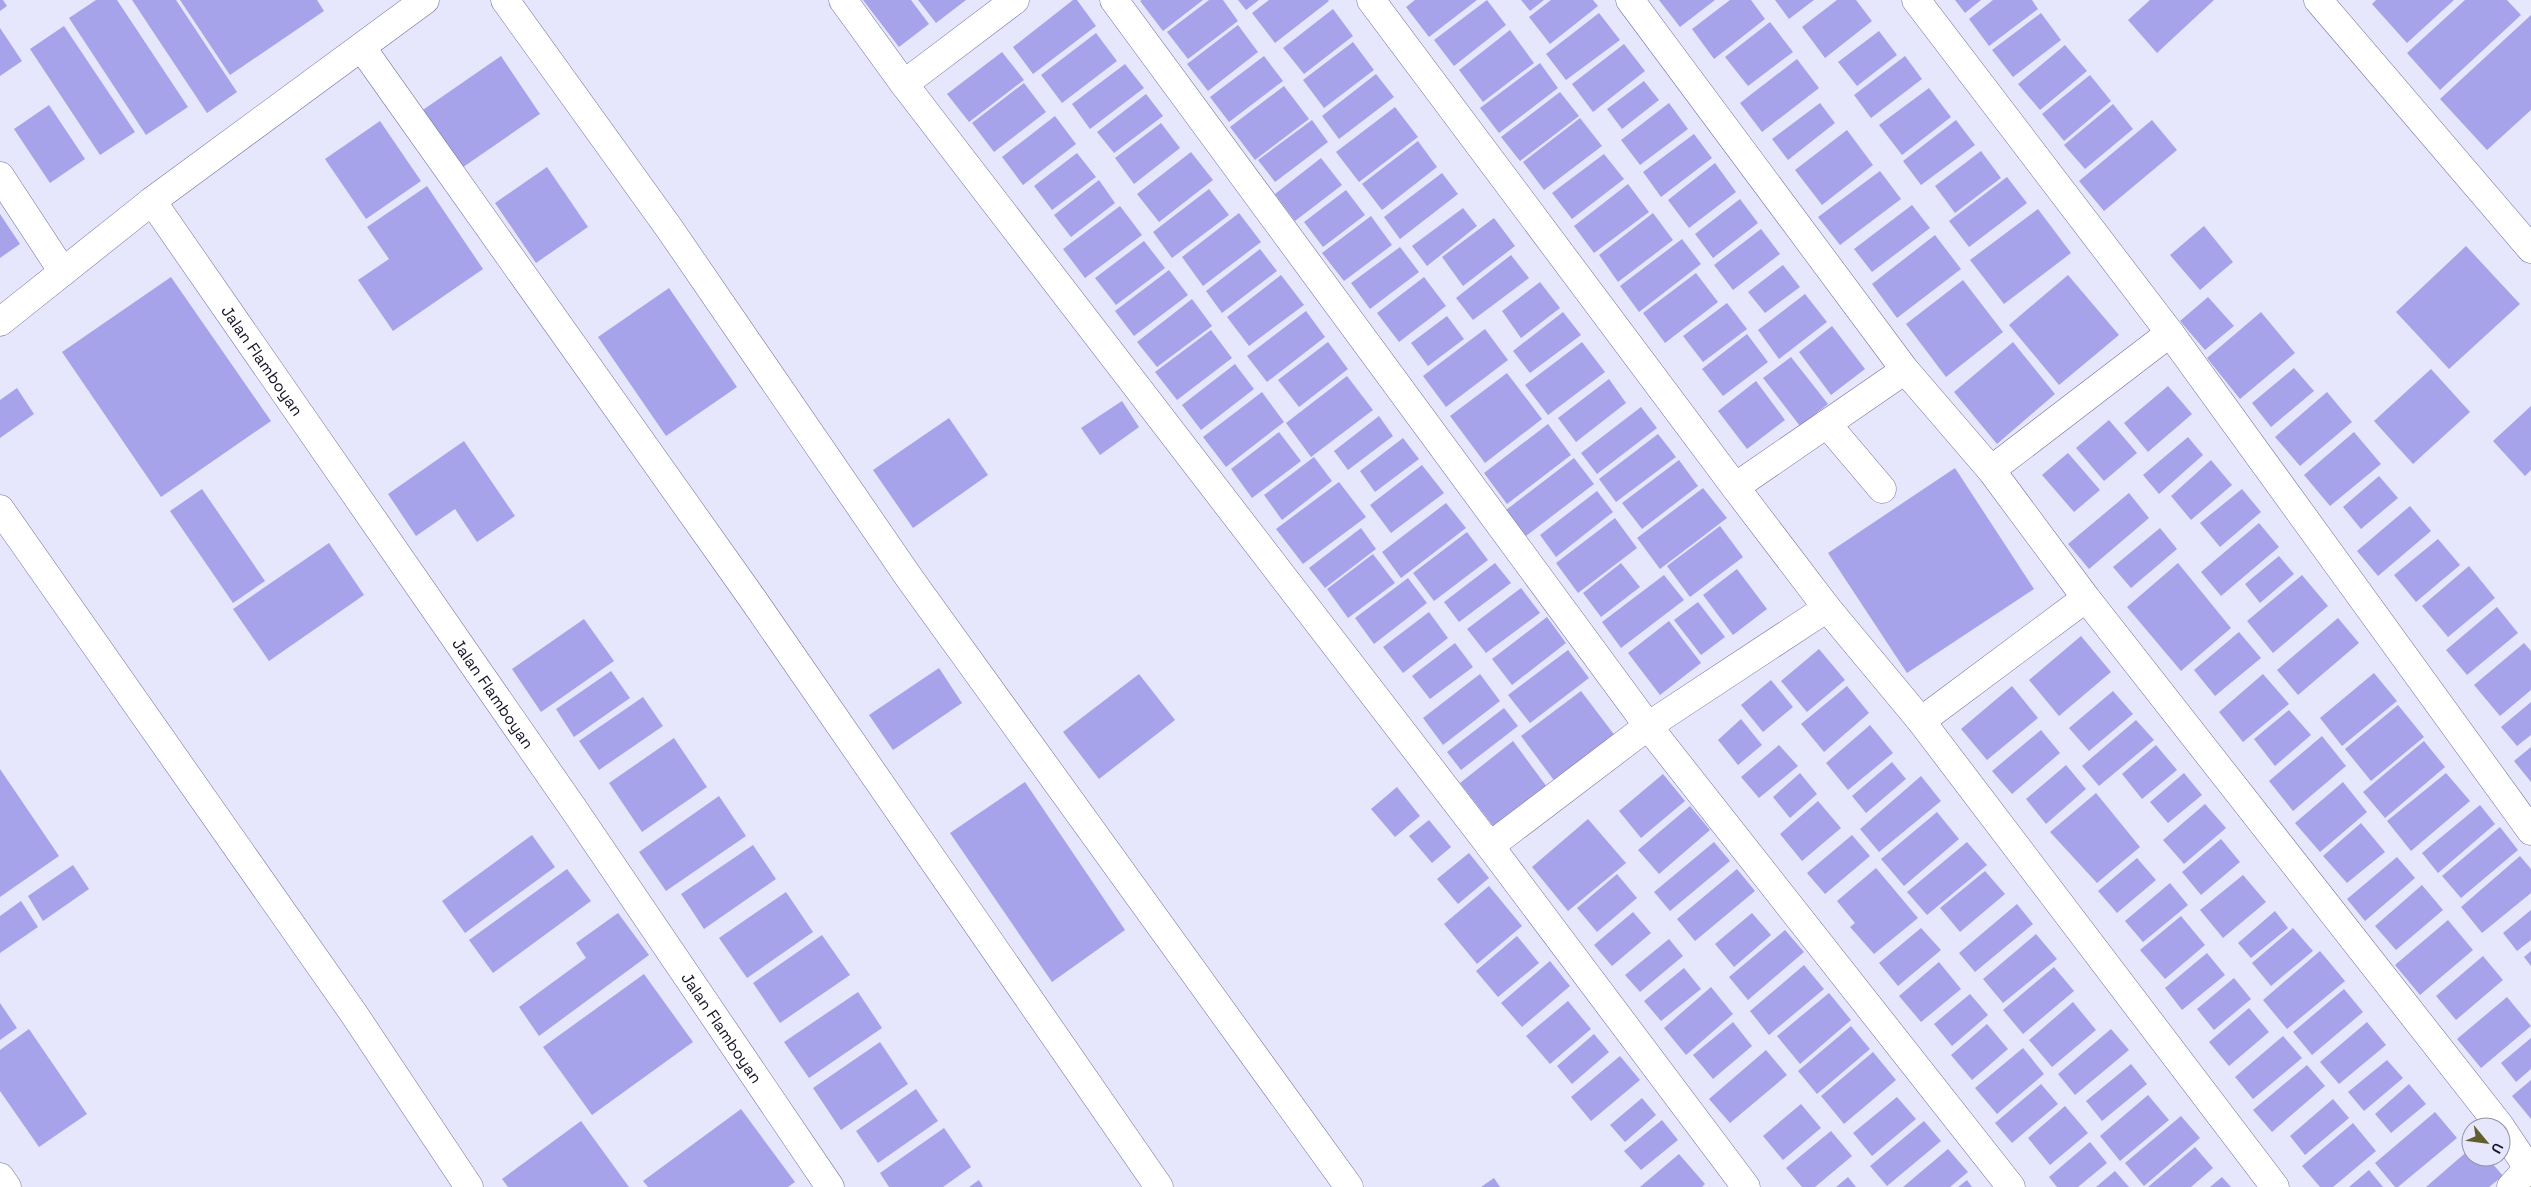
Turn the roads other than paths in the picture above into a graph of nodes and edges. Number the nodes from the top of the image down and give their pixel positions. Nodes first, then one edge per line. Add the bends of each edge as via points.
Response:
1 (425, 0) edge
2 (506, 0) edge
3 (843, 0) edge
4 (1015, 0) edge
5 (1114, 0) edge
6 (1371, 0) edge
7 (1630, 0) edge
8 (1916, 0) edge
9 (2318, 0) edge
10 (362, 48) junction
11 (904, 84) junction
12 (0, 176) edge
13 (152, 201) junction
14 (2531, 249) edge
15 (62, 272) junction
16 (0, 322) edge
17 (2170, 333) junction
18 (1905, 370) junction
19 (1827, 424) junction
20 (1991, 470) junction
21 (1735, 487) junction
22 (1882, 489) dead end
23 (0, 509) edge
24 (2086, 598) junction
25 (1827, 608) junction
26 (1920, 721) junction
27 (1648, 726) junction
28 (2531, 831) edge
29 (1490, 846) junction
30 (2523, 1174) edge
31 (0, 1176) edge
32 (7, 1187) edge
33 (469, 1187) edge
34 (830, 1187) edge
35 (1159, 1187) edge
36 (1349, 1187) edge
37 (1746, 1187) edge
38 (2011, 1187) edge
39 (2275, 1187) edge

1 - 10 street
2 - 36 street via 910,579
3 - 11 street
4 - 11 street
5 - 27 street
6 - 21 street
7 - 18 street
8 - 17 street
9 - 14 street
10 - 13 street
10 - 35 street via 752,598
11 - 29 street
12 - 15 street
13 - 15 street
13 - 34 street, Jalan Flamboyan via 575,811
15 - 16 street
17 - 20 street
17 - 28 street
18 - 19 street
18 - 20 street
19 - 21 street
19 - 22 street
20 - 24 street
21 - 25 street
23 - 33 street via 354,1014
24 - 26 street
24 - 30 street via 2494,1118
25 - 26 street
25 - 27 street
26 - 39 street
27 - 29 street
27 - 38 street
29 - 37 street
31 - 32 street

